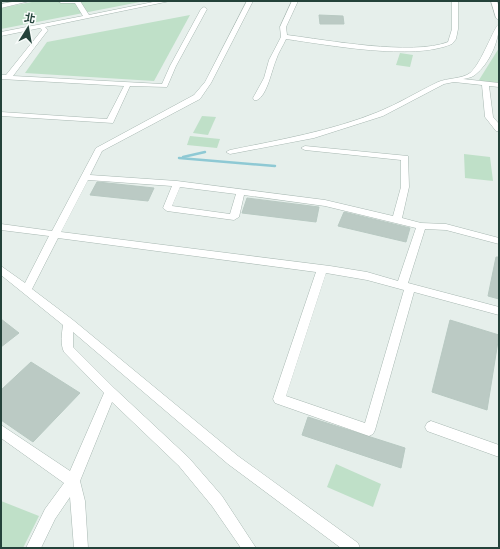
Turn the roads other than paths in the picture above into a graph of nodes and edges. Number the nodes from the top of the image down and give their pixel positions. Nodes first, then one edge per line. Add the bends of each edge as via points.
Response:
1 (27, 1) edge
2 (61, 1) edge
3 (76, 1) edge
4 (167, 1) edge
5 (250, 1) edge
6 (295, 1) edge
7 (455, 1) edge
8 (494, 1) edge
9 (1, 6) edge
10 (204, 9) dead end
11 (87, 17) junction
12 (499, 18) edge
13 (42, 26) junction
14 (499, 26) edge
15 (1, 34) edge
16 (284, 37) junction
17 (496, 43) edge
18 (4, 77) edge
19 (453, 81) junction
20 (128, 84) junction
21 (485, 84) junction
22 (499, 85) edge
23 (257, 98) dead end
24 (1, 114) edge
25 (499, 129) edge
26 (305, 148) dead end
27 (230, 152) dead end
28 (85, 177) junction
29 (177, 184) junction
30 (241, 192) junction
31 (397, 220) junction
32 (421, 226) junction
33 (1, 227) edge
34 (57, 234) junction
35 (499, 241) edge
36 (322, 269) junction
37 (1, 270) edge
38 (406, 286) junction
39 (26, 290) junction
40 (499, 311) edge
41 (69, 323) junction
42 (110, 392) junction
43 (431, 427) dead end
44 (1, 431) edge
45 (499, 451) edge
46 (72, 481) junction
47 (33, 548) edge
48 (81, 548) edge
49 (249, 548) edge
50 (353, 548) edge

1 - 9 street
2 - 3 street
3 - 11 street
4 - 11 street
5 - 28 street via 208,83 197,97 99,150
6 - 16 street via 283,27
7 - 16 street via 454,37 450,44 440,48 414,50
8 - 12 street
10 - 20 street via 164,86
11 - 13 street
13 - 15 street
13 - 18 street via 44,30
14 - 17 street
16 - 23 street
17 - 19 street via 471,75
18 - 20 street
19 - 21 street
19 - 27 street via 442,83 380,114 311,136
20 - 24 street via 110,121
21 - 22 street
21 - 25 street via 489,117
26 - 31 street via 405,158 405,187
28 - 29 street
28 - 34 street
29 - 30 street
29 - 30 street via 167,208 234,217
30 - 31 street via 325,203
31 - 32 street
32 - 35 street via 446,227
32 - 38 street
33 - 34 street
34 - 36 street
34 - 39 street
36 - 38 street via 367,276
36 - 38 street via 279,399 369,430
37 - 39 street
38 - 40 street
39 - 41 street
41 - 42 street via 68,349
41 - 50 street via 233,460
42 - 46 street
42 - 49 street via 184,462 217,501
43 - 45 street
44 - 46 street
46 - 47 street via 50,514
46 - 48 street via 78,501

